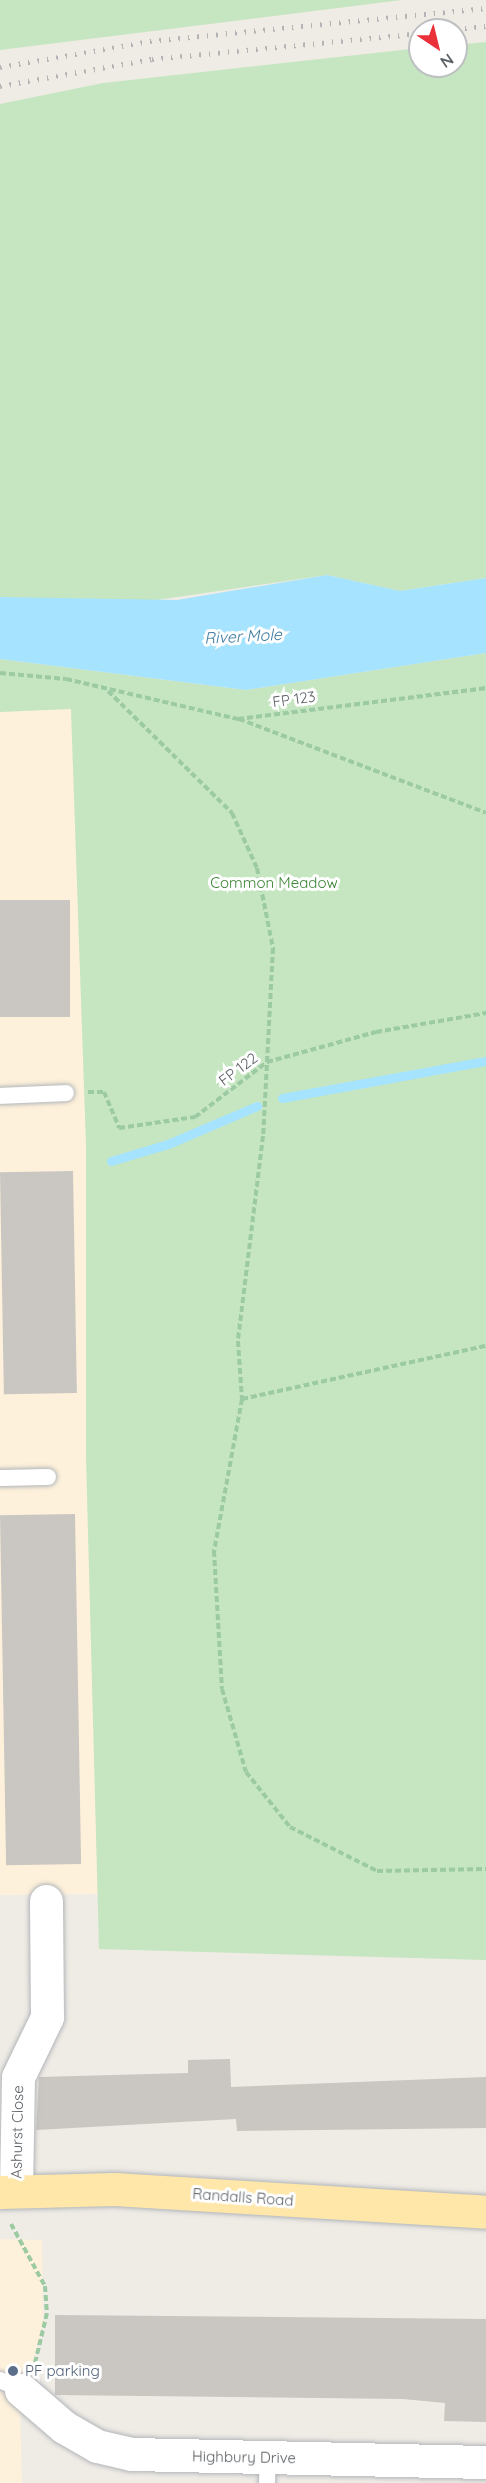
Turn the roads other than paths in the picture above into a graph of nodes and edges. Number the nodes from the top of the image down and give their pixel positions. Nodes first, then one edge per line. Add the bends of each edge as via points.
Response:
1 (66, 1093) road end
2 (0, 1096) edge
3 (48, 1477) dead end
4 (0, 1478) edge
5 (46, 1900) dead end
6 (8, 2191) edge
7 (486, 2212) edge
8 (16, 2389) edge
9 (486, 2462) edge
10 (267, 2470) edge

1 - 2 lane
3 - 4 lane
5 - 6 street, Ashurst Close via 47,2017 18,2077
6 - 7 main road, Randalls Road via 135,2190
8 - 10 street, Highbury Drive via 97,2446 132,2454
9 - 10 street, Highbury Drive

